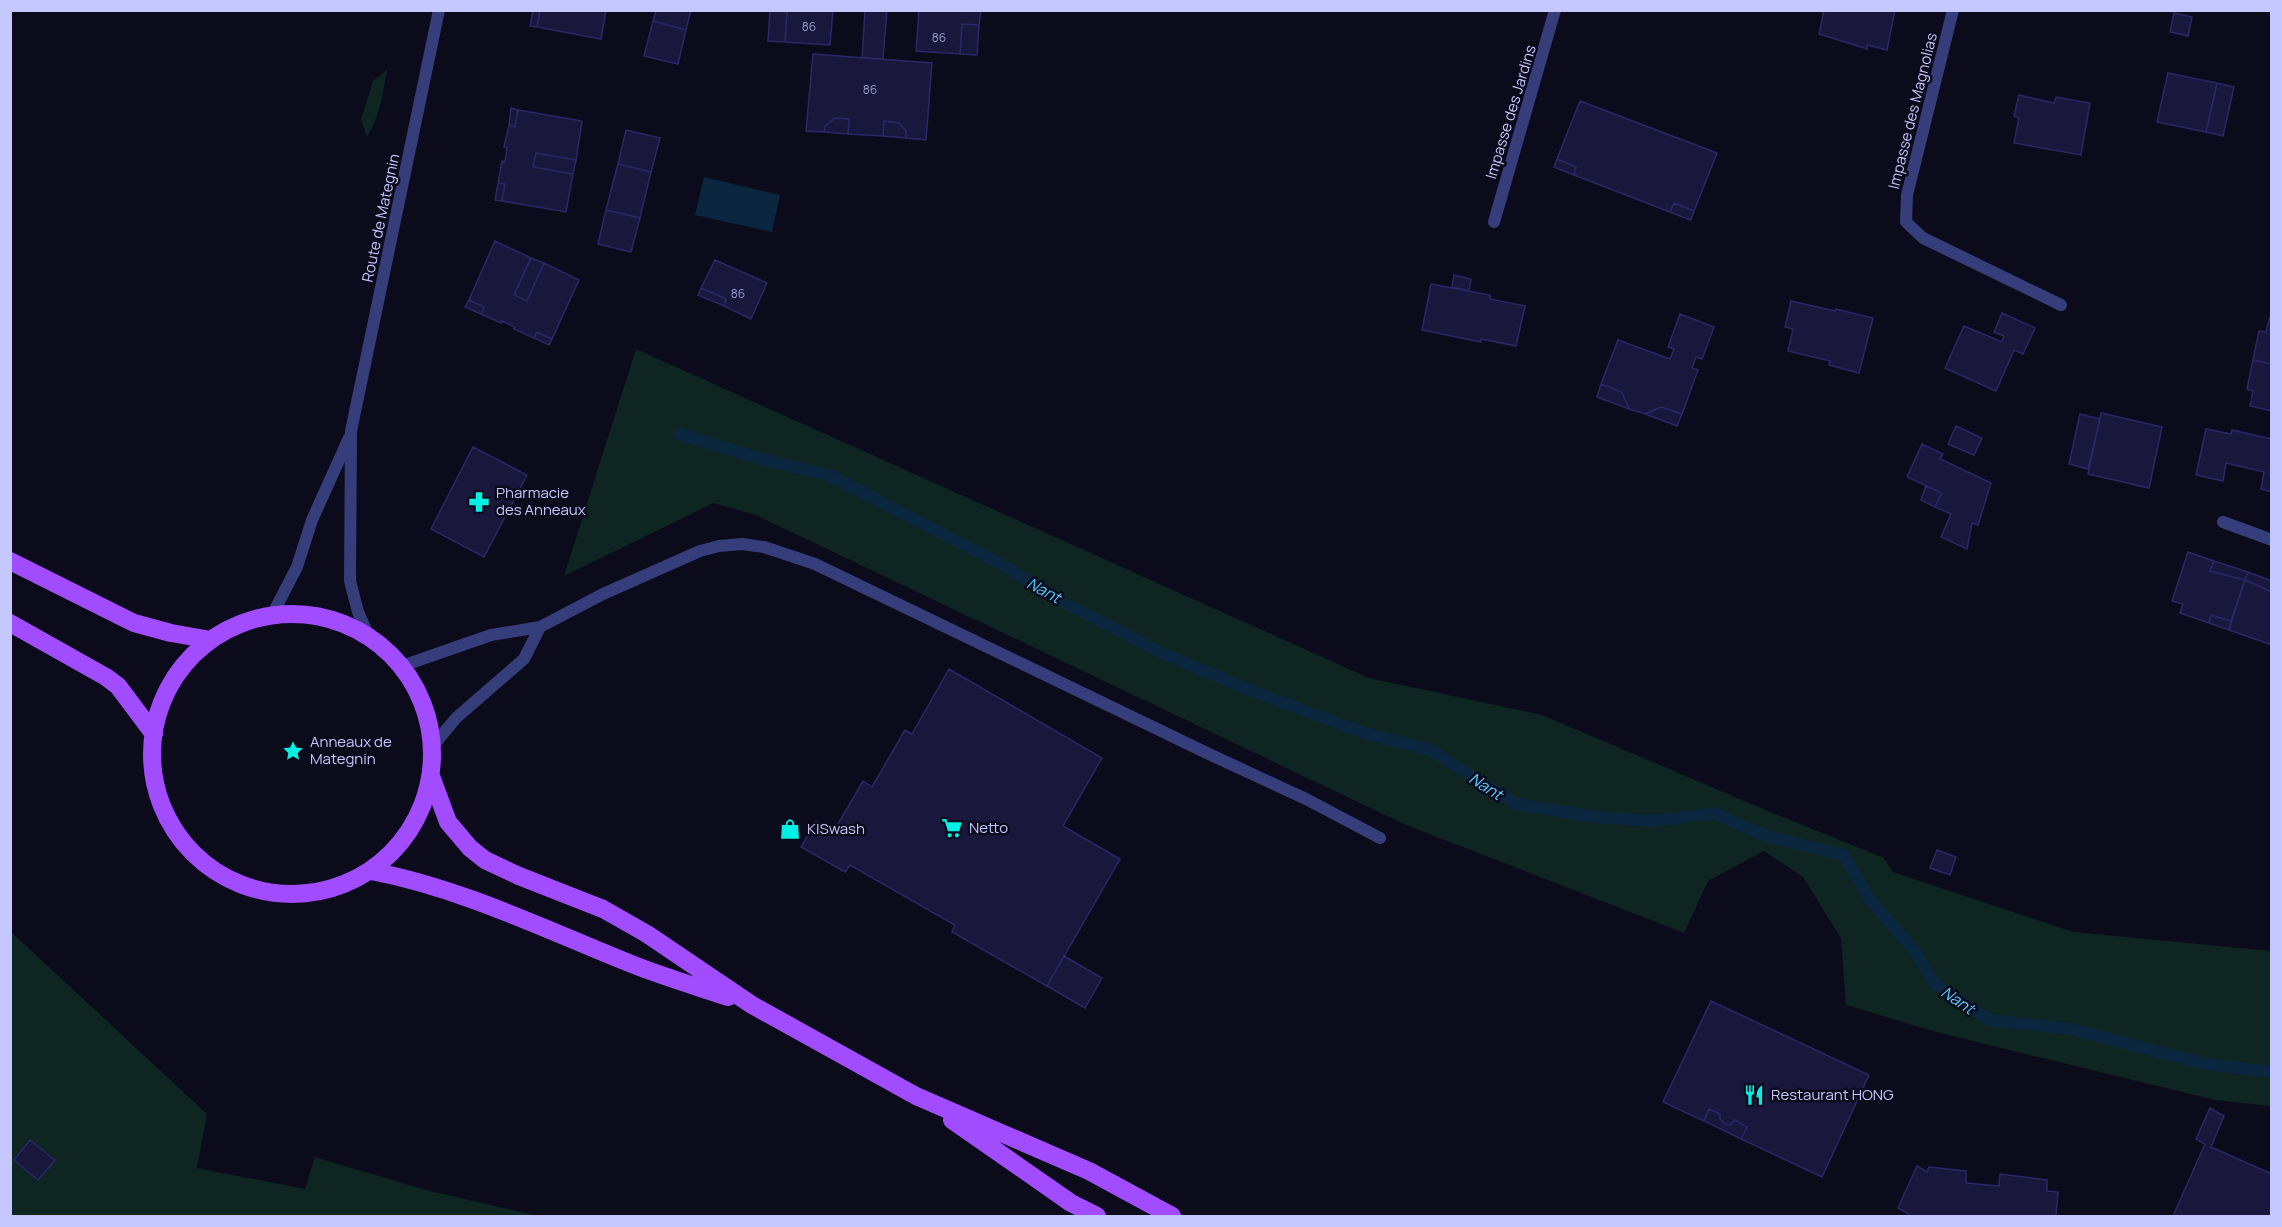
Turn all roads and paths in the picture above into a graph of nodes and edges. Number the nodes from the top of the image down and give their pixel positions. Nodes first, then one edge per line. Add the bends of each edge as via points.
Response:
1 (439, 10) edge
2 (1555, 10) edge
3 (1953, 10) edge
4 (1494, 222) dead end
5 (2061, 305) dead end
6 (351, 431) junction
7 (2223, 522) dead end
8 (2271, 540) edge
9 (10, 561) edge
10 (272, 615) junction
11 (10, 623) edge
12 (540, 627) junction
13 (369, 637) junction
14 (211, 640) junction
15 (402, 666) junction
16 (154, 734) junction
17 (433, 746) junction
18 (431, 776) junction
19 (1380, 838) dead end
20 (371, 871) junction
21 (752, 1005) junction
22 (916, 1096) junction
23 (1096, 1216) edge
24 (1172, 1216) edge

1 - 6 street, Route de Mategnin
2 - 4 street, Impasse des Jardins
3 - 5 street, Impasse des Magnolias via 1907,195 1906,222 1923,238
6 - 10 street, Route de Mategnin via 312,520 288,589
6 - 13 street, Route de Mategnin via 350,581
7 - 8 street
9 - 14 main road via 134,623
10 - 13 main road via 312,615
10 - 14 main road via 250,620
11 - 16 main road via 106,676
12 - 15 street via 491,635
12 - 17 street via 524,659 456,718
12 - 19 street via 700,551 742,544 764,548 815,564
13 - 15 main road
14 - 16 main road via 186,663 167,691
15 - 17 main road via 418,690
16 - 20 main road via 154,780 170,824 184,843 218,873 260,891 289,895 318,893
17 - 18 main road
18 - 20 main road via 424,804 411,830
18 - 21 main road via 448,822 485,860 603,909
20 - 21 main road via 446,890 632,964
21 - 22 main road
22 - 23 main road via 1071,1203
22 - 24 main road via 1089,1172

